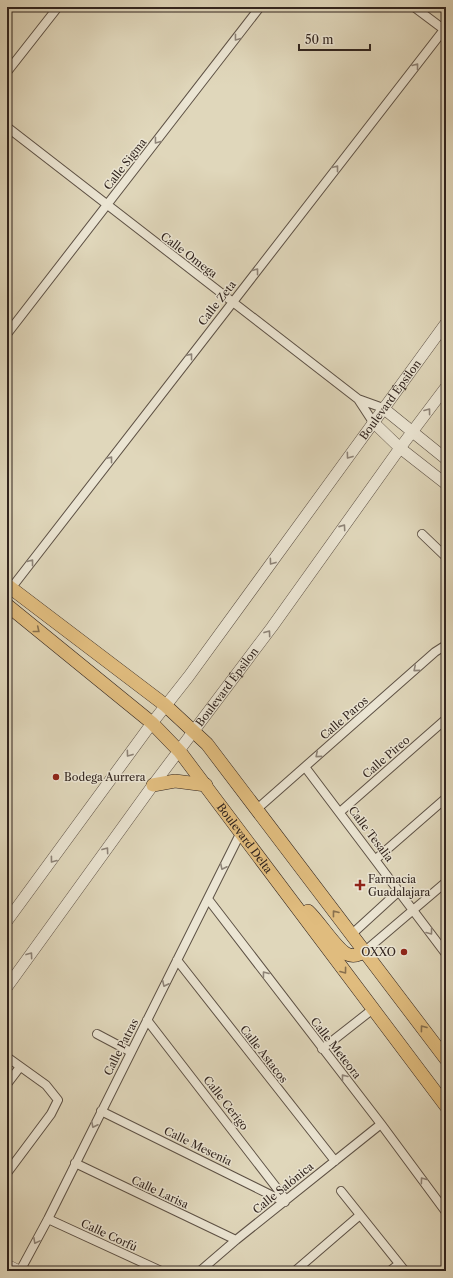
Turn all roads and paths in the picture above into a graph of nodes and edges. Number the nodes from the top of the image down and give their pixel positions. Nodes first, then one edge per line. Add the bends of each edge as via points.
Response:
1 (58, 7) edge
2 (260, 7) edge
3 (414, 7) edge
4 (445, 29) edge
5 (7, 72) edge
6 (7, 128) edge
7 (106, 206) junction
8 (232, 301) junction
9 (446, 323) edge
10 (7, 334) edge
11 (446, 386) edge
12 (358, 399) junction
13 (383, 408) junction
14 (374, 422) junction
15 (411, 433) junction
16 (400, 448) junction
17 (446, 459) edge
18 (446, 484) edge
19 (422, 534) dead end
20 (446, 557) edge
21 (8, 589) edge
22 (7, 605) edge
23 (446, 645) edge
24 (165, 706) junction
25 (446, 719) edge
26 (152, 723) junction
27 (195, 732) junction
28 (180, 752) junction
29 (305, 767) junction
30 (153, 785) junction
31 (206, 786) junction
32 (446, 798) edge
33 (257, 809) junction
34 (340, 812) junction
35 (241, 832) junction
36 (376, 859) junction
37 (446, 882) edge
38 (399, 891) junction
39 (208, 899) junction
40 (292, 899) junction
41 (414, 910) junction
42 (7, 921) edge
43 (352, 934) junction
44 (365, 951) junction
45 (446, 954) edge
46 (177, 960) junction
47 (7, 987) edge
48 (373, 1009) junction
49 (148, 1020) junction
50 (97, 1034) dead end
51 (322, 1049) junction
52 (131, 1052) junction
53 (7, 1057) edge
54 (446, 1059) edge
55 (20, 1067) junction
56 (7, 1084) edge
57 (446, 1106) edge
58 (101, 1111) junction
59 (381, 1124) junction
60 (335, 1161) junction
61 (75, 1163) junction
62 (7, 1173) edge
63 (341, 1191) dead end
64 (286, 1201) junction
65 (446, 1212) edge
66 (360, 1215) junction
67 (48, 1218) junction
68 (236, 1240) junction
69 (399, 1264) junction
70 (7, 1265) edge
71 (19, 1271) edge
72 (161, 1271) edge
73 (200, 1271) edge
74 (295, 1271) edge
75 (390, 1271) edge
76 (405, 1271) edge

1 - 5 street
2 -> 7 street, Calle Sigma
3 - 4 street
8 -> 4 street, Calle Zeta
6 - 7 street, Calle Omega
7 - 8 street, Calle Omega
7 - 10 street, Calle Sigma
8 - 12 street, Calle Omega
21 -> 8 street, Calle Zeta
9 - 13 street, Boulevard Épsilon
15 -> 11 street, Boulevard Épsilon
12 - 13 street, Calle Omega
12 - 14 street, Calle Omega
13 - 14 street, Boulevard Épsilon
13 - 15 street
14 - 16 street
14 -> 24 street, Boulevard Épsilon
15 - 16 street, Boulevard Épsilon
15 - 17 street
16 - 18 street
27 -> 16 street, Boulevard Épsilon
19 - 20 street
21 - 24 main road
22 -> 26 main road, Boulevard Delta
23 -> 29 street, Calle Paros
24 - 26 street, Boulevard Épsilon
24 - 27 main road
25 - 34 street, Calle Pireo
26 - 28 main road, Boulevard Delta
26 -> 42 street, Boulevard Épsilon
27 - 28 street, Boulevard Épsilon
27 - 33 main road
28 - 30 street, Boulevard Épsilon
28 - 31 main road, Boulevard Delta
29 - 33 street, Calle Paros
29 - 34 street, Calle Tesalia
30 - 31 main road via 175,781
47 -> 30 street, Boulevard Épsilon
31 - 35 main road, Boulevard Delta
32 - 36 street
43 -> 33 main road
34 - 36 street, Calle Tesalia
35 -> 39 street, Calle Patras
35 - 40 main road, Boulevard Delta
36 - 38 street, Calle Tesalia
37 - 41 street
38 - 41 street, Calle Tesalia
38 - 43 street
39 - 46 street, Calle Patras
51 -> 39 street, Calle Meteora
40 - 44 main road via 315,917 340,949 347,954 354,956
40 -> 48 main road, Boulevard Delta
41 - 44 street
41 -> 45 street, Calle Tesalia
43 - 44 main road
54 -> 44 main road
46 -> 49 street, Calle Patras
46 - 60 street, Calle Astacos
48 - 51 street
48 - 57 main road, Boulevard Delta
49 - 52 street, Calle Patras
49 - 64 street, Calle Cerigo
50 - 52 street
59 -> 51 street, Calle Meteora
52 - 58 street, Calle Patras
53 - 55 street
55 - 56 street
55 - 62 street via 46,1085 58,1100 51,1114
58 -> 61 street, Calle Patras
58 - 64 street, Calle Mesenia
59 - 60 street, Calle Salónica
65 -> 59 street, Calle Meteora
60 - 64 street, Calle Salónica
61 - 67 street, Calle Patras
61 - 68 street, Calle Larisa
63 - 66 street
64 - 68 street, Calle Salónica
66 - 69 street
66 - 74 street
67 -> 71 street, Calle Patras
67 - 72 street, Calle Corfú
68 - 73 street, Calle Salónica
69 - 75 street
69 - 76 street
70 - 71 street

